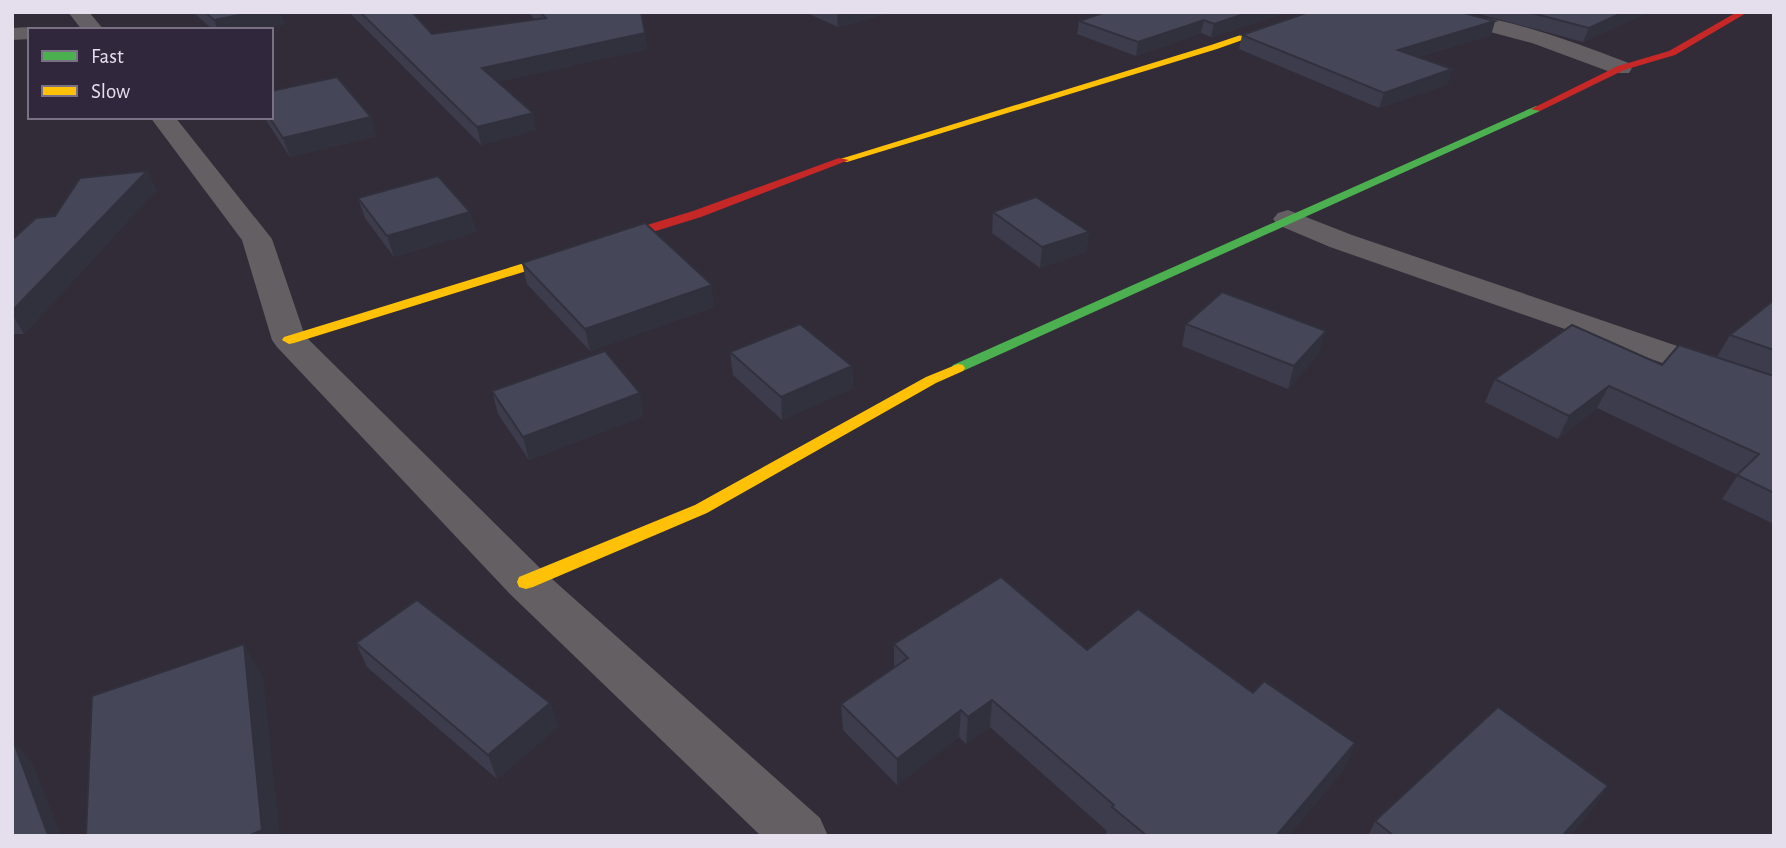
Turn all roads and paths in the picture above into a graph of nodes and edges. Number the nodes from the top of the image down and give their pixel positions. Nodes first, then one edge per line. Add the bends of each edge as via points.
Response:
1 (78, 12) edge
2 (1318, 12) edge
3 (1437, 12) edge
4 (1744, 12) edge
5 (93, 28) edge
6 (1621, 68) junction
7 (164, 119) edge
8 (1288, 219) junction
9 (289, 340) junction
10 (1774, 391) edge
11 (526, 583) junction
12 (800, 836) edge

1 - 5 street
2 - 9 street via 847,158 697,214
3 - 6 street via 1540,38
4 - 6 street via 1672,53
6 - 8 street via 1469,141
7 - 9 street via 257,239
8 - 10 street
8 - 11 street via 931,380 701,509
9 - 11 street
11 - 12 street

